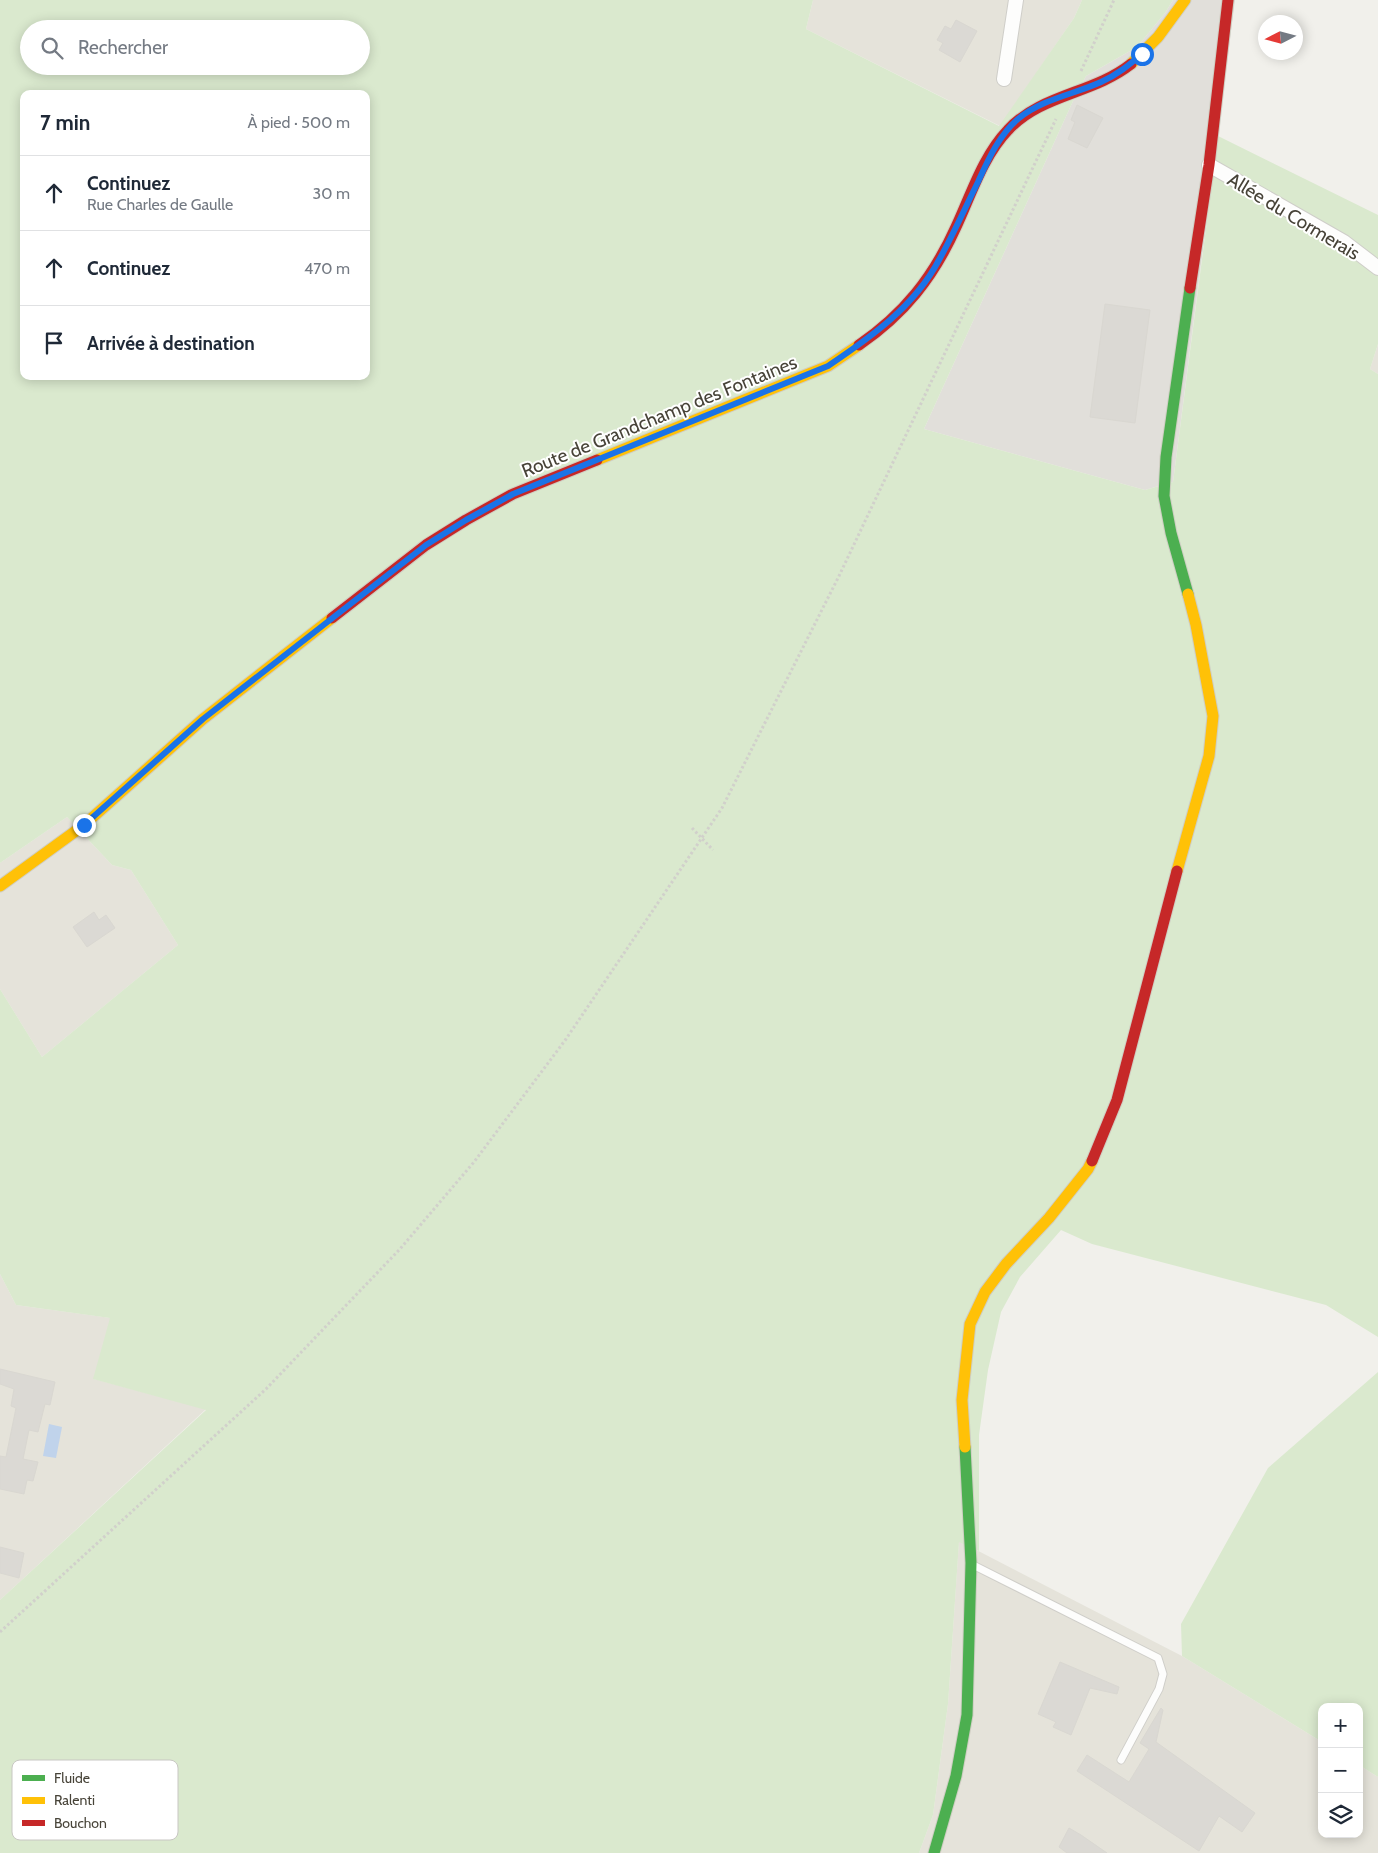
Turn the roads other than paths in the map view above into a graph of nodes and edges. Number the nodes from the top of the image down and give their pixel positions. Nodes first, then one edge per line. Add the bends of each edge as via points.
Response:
1 (1016, 0) edge
2 (1185, 0) edge
3 (1228, 0) edge
4 (1004, 79) dead end
5 (1209, 165) junction
6 (1378, 268) edge
7 (0, 886) edge
8 (970, 1563) junction
9 (1121, 1760) dead end
10 (934, 1853) edge

1 - 4 street
2 - 7 street, Route de Grandchamp des Fontaines via 1156,40 1127,67 1019,118 989,158 938,262 909,303 872,337 828,366 513,494 426,545 203,719 84,825
3 - 5 street
5 - 6 street, Allée du Cormerais via 1344,242
5 - 8 street via 1180,351 1164,496 1196,625 1213,716 1210,756 1114,1109 1088,1169 1006,1264 985,1292 970,1324 962,1400
8 - 9 lane via 1158,1658 1163,1674 1159,1689
8 - 10 street via 967,1715 956,1776

